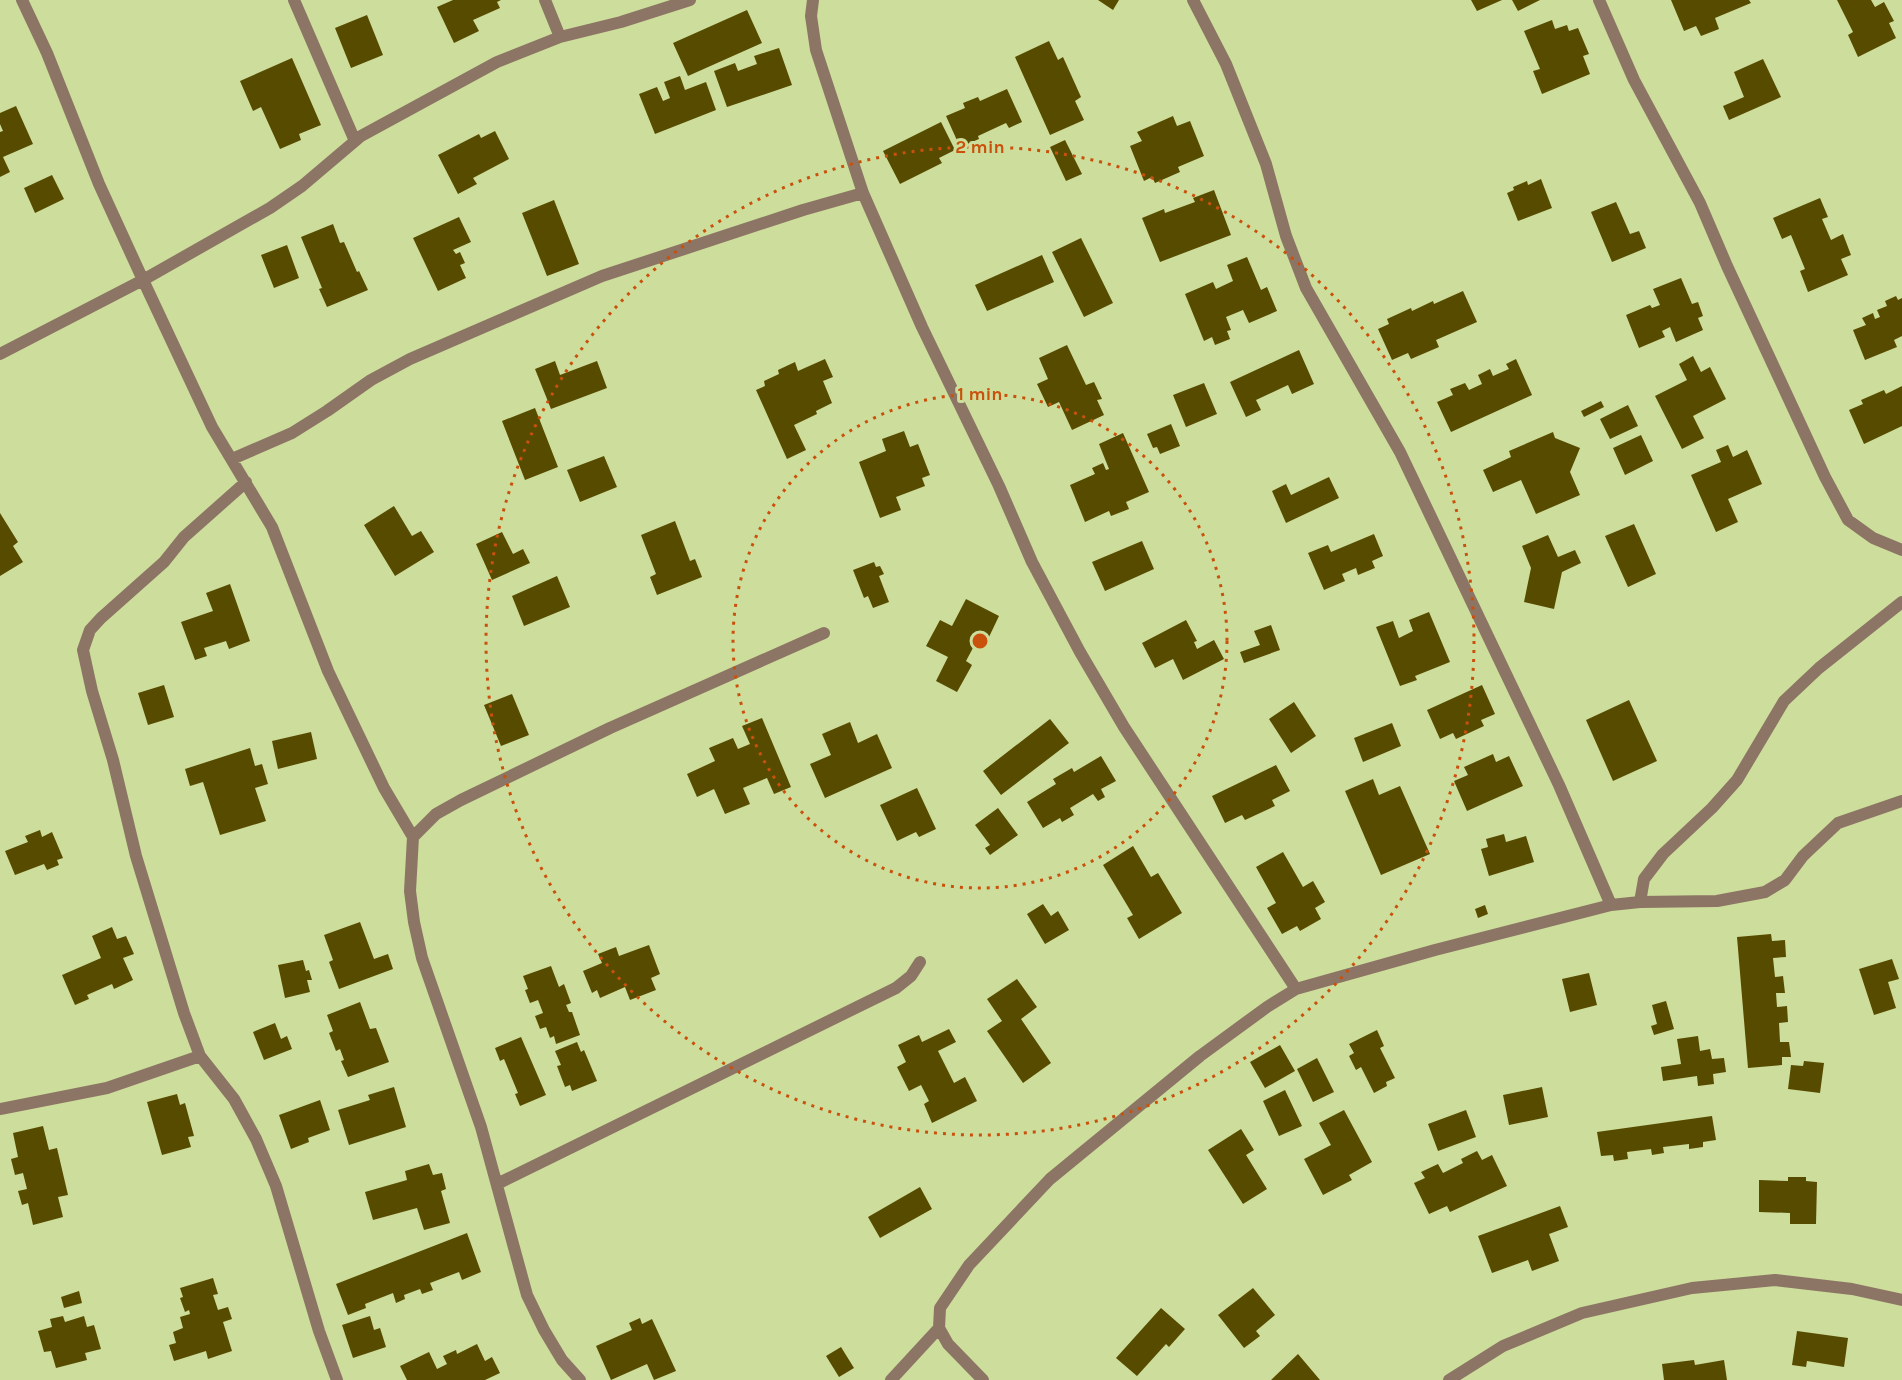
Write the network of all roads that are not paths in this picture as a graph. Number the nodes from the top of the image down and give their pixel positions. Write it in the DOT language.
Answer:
graph roads {
  1 [pos="22,0"];
  2 [pos="294,0"];
  3 [pos="545,0"];
  4 [pos="690,0"];
  5 [pos="813,0"];
  6 [pos="1193,0"];
  7 [pos="1599,0"];
  8 [pos="560,37"];
  9 [pos="355,141"];
  10 [pos="863,193"];
  11 [pos="143,280"];
  12 [pos="0,354"];
  13 [pos="232,459"];
  14 [pos="246,482"];
  15 [pos="1902,550"];
  16 [pos="1902,602"];
  17 [pos="824,633"];
  18 [pos="1902,801"];
  19 [pos="413,837"];
  20 [pos="1640,902"];
  21 [pos="1611,905"];
  22 [pos="920,962"];
  23 [pos="1296,989"];
  24 [pos="200,1056"];
  25 [pos="0,1109"];
  26 [pos="497,1184"];
  27 [pos="1902,1300"];
  28 [pos="939,1328"];
  29 [pos="337,1380"];
  30 [pos="580,1380"];
  31 [pos="891,1380"];
  32 [pos="983,1380"];
  33 [pos="1449,1380"];
  1 -- 11 [label="street"];
  2 -- 9 [label="street"];
  3 -- 8 [label="street"];
  4 -- 8 [label="street"];
  5 -- 10 [label="street"];
  6 -- 21 [label="street"];
  7 -- 15 [label="street"];
  8 -- 9 [label="street"];
  9 -- 11 [label="street"];
  10 -- 13 [label="street"];
  10 -- 23 [label="street"];
  11 -- 12 [label="street"];
  11 -- 13 [label="street"];
  13 -- 14 [label="street"];
  14 -- 19 [label="street"];
  14 -- 24 [label="street"];
  16 -- 20 [label="street"];
  17 -- 19 [label="street"];
  18 -- 20 [label="street"];
  19 -- 26 [label="street"];
  20 -- 21 [label="street"];
  21 -- 23 [label="street"];
  22 -- 26 [label="street"];
  23 -- 28 [label="street"];
  24 -- 25 [label="street"];
  24 -- 29 [label="street"];
  26 -- 30 [label="street"];
  27 -- 33 [label="street"];
  28 -- 31 [label="street"];
  28 -- 32 [label="street"];
}
